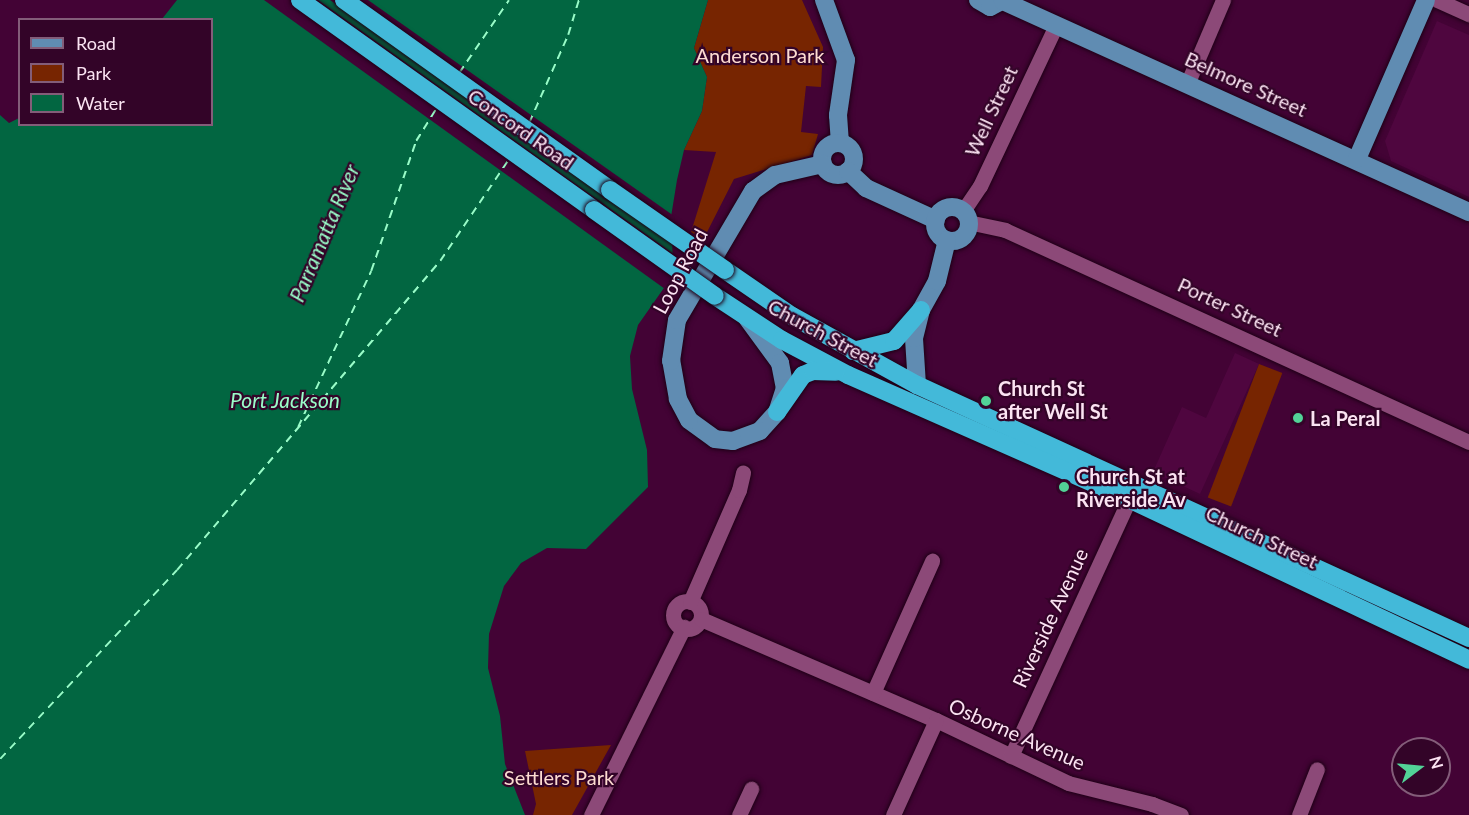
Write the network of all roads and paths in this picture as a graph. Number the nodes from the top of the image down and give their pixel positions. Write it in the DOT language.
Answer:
graph roads {
  1 [pos="300,0"];
  2 [pos="344,0"];
  3 [pos="978,0"];
  4 [pos="1003,0"];
  5 [pos="1223,0"];
  6 [pos="1426,0"];
  7 [pos="1437,0"];
  8 [pos="826,2"];
  9 [pos="1469,14"];
  10 [pos="1055,27"];
  11 [pos="1188,82"];
  12 [pos="840,143"];
  13 [pos="1357,159"];
  14 [pos="823,164"];
  15 [pos="848,171"];
  16 [pos="1469,212"];
  17 [pos="965,217"];
  18 [pos="936,220"];
  19 [pos="947,240"];
  20 [pos="725,270"];
  21 [pos="715,296"];
  22 [pos="921,310"];
  23 [pos="747,318"];
  24 [pos="853,351"];
  25 [pos="848,375"];
  26 [pos="916,385"];
  27 [pos="777,412"];
  28 [pos="1469,442"];
  29 [pos="743,472"];
  30 [pos="1129,499"];
  31 [pos="932,561"];
  32 [pos="690,602"];
  33 [pos="701,619"];
  34 [pos="684,627"];
  35 [pos="1469,638"];
  36 [pos="1469,660"];
  37 [pos="873,693"];
  38 [pos="936,720"];
  39 [pos="1011,756"];
  40 [pos="1317,770"];
  41 [pos="751,789"];
  42 [pos="591,815"];
  43 [pos="739,815"];
  44 [pos="893,815"];
  45 [pos="1181,815"];
  46 [pos="1299,815"];
  1 -- 21 [label="highway, Concord Road, bridge"];
  2 -- 20 [label="highway, Concord Road, bridge"];
  3 -- 4 [label="main road"];
  4 -- 10 [label="main road, Belmore Street"];
  5 -- 11 [label="street"];
  6 -- 13 [label="main road"];
  7 -- 9 [label="street"];
  8 -- 12 [label="main road"];
  10 -- 11 [label="main road, Belmore Street"];
  10 -- 17 [label="street, Well Street"];
  11 -- 13 [label="main road, Belmore Street"];
  12 -- 14 [label="main road"];
  12 -- 15 [label="main road"];
  13 -- 16 [label="main road, Belmore Street"];
  14 -- 15 [label="main road"];
  14 -- 27 [label="main road, Loop Road"];
  15 -- 18 [label="main road"];
  17 -- 18 [label="main road"];
  17 -- 19 [label="main road"];
  17 -- 28 [label="street, Porter Street"];
  18 -- 19 [label="main road"];
  19 -- 22 [label="main road"];
  20 -- 24 [label="highway, Church Street"];
  21 -- 23 [label="highway, Church Street"];
  22 -- 24 [label="highway"];
  22 -- 26 [label="main road"];
  23 -- 25 [label="highway, Church Street"];
  23 -- 27 [label="main road, Loop Road"];
  24 -- 26 [label="highway, Church Street"];
  25 -- 27 [label="highway"];
  25 -- 30 [label="highway, Church Street"];
  26 -- 35 [label="highway, Church Street"];
  29 -- 32 [label="street"];
  30 -- 36 [label="highway, Church Street"];
  30 -- 39 [label="street, Riverside Avenue"];
  31 -- 37 [label="street"];
  32 -- 33 [label="street"];
  32 -- 34 [label="street"];
  33 -- 34 [label="street"];
  33 -- 37 [label="street, Osborne Avenue"];
  34 -- 42 [label="street"];
  37 -- 38 [label="street, Osborne Avenue"];
  38 -- 39 [label="street, Osborne Avenue"];
  38 -- 44 [label="street"];
  39 -- 45 [label="street, Osborne Avenue"];
  40 -- 46 [label="street"];
  41 -- 43 [label="street"];
}
